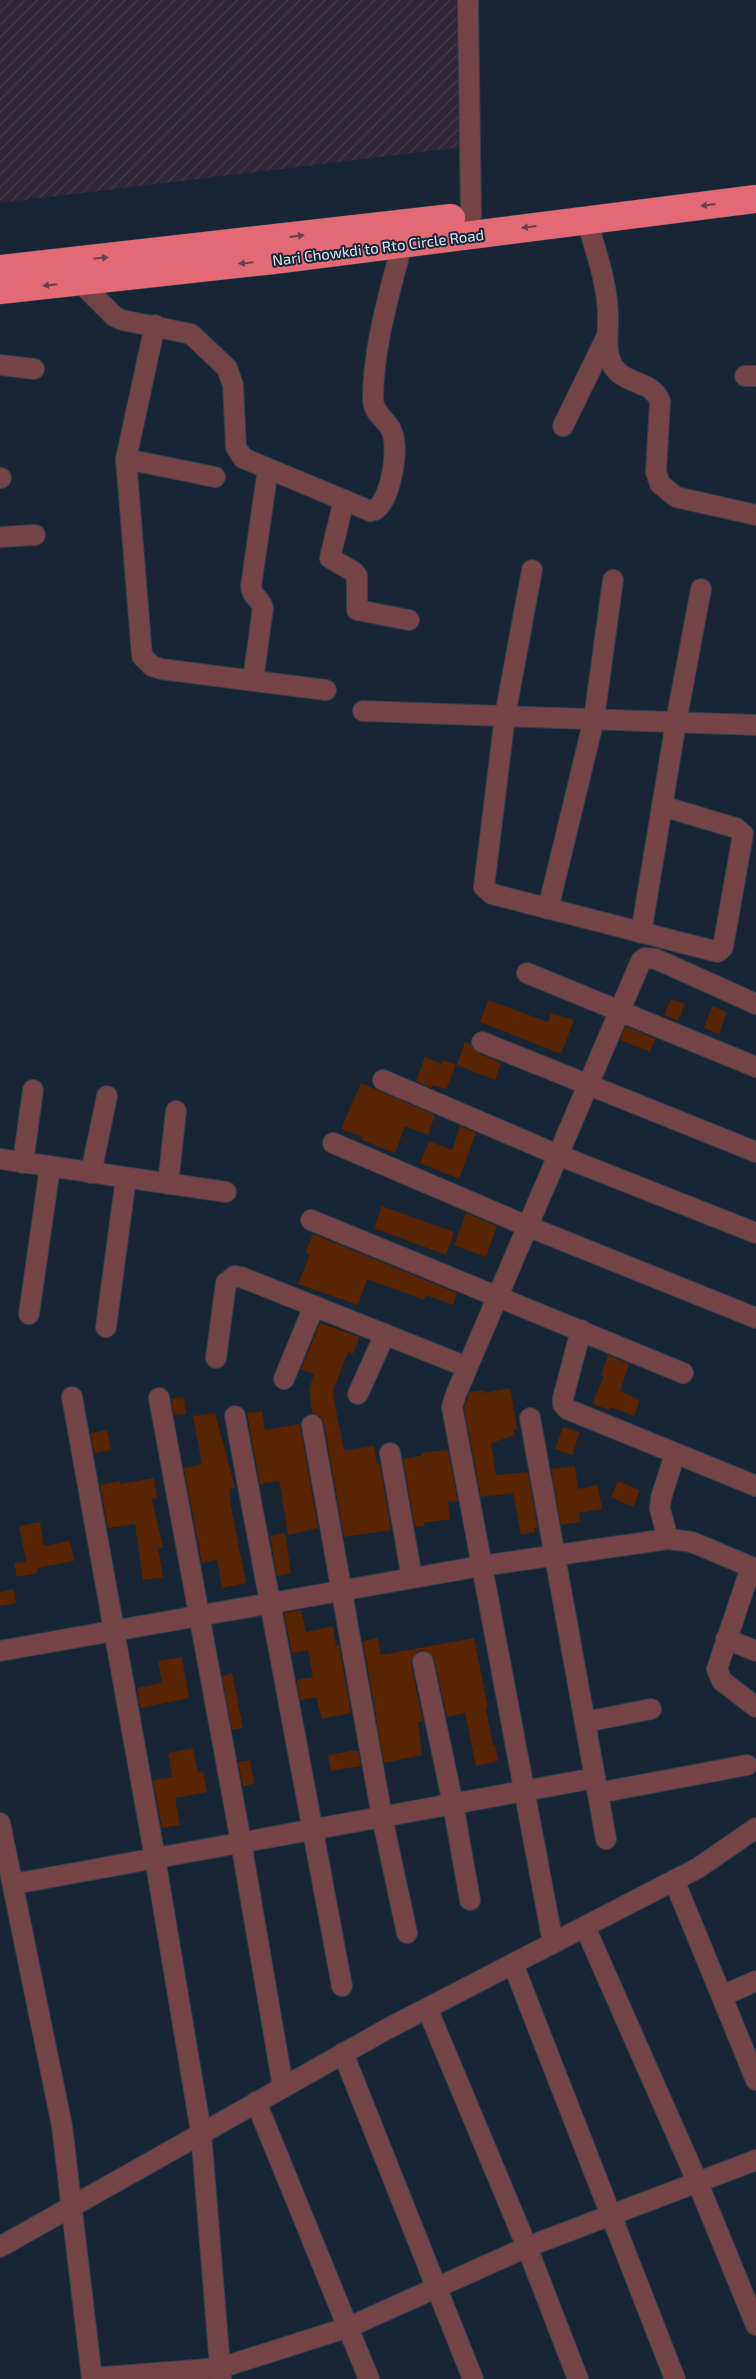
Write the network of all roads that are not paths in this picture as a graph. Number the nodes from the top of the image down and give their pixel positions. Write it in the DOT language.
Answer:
graph roads {
  1 [pos="468,0"];
  2 [pos="756,180"];
  3 [pos="756,199"];
  4 [pos="471,216"];
  5 [pos="587,220"];
  6 [pos="402,244"];
  7 [pos="0,269"];
  8 [pos="80,282"];
  9 [pos="0,290"];
  10 [pos="155,325"];
  11 [pos="608,334"];
  12 [pos="0,365"];
  13 [pos="34,369"];
  14 [pos="563,426"];
  15 [pos="126,459"];
  16 [pos="268,469"];
  17 [pos="215,477"];
  18 [pos="344,500"];
  19 [pos="756,515"];
  20 [pos="35,535"];
  21 [pos="0,537"];
  22 [pos="532,570"];
  23 [pos="613,580"];
  24 [pos="701,589"];
  25 [pos="409,620"];
  26 [pos="253,680"];
  27 [pos="326,690"];
  28 [pos="363,711"];
  29 [pos="505,716"];
  30 [pos="594,719"];
  31 [pos="676,722"];
  32 [pos="756,725"];
  33 [pos="662,806"];
  34 [pos="548,910"];
  35 [pos="641,933"];
  36 [pos="527,973"];
  37 [pos="756,1004"];
  38 [pos="620,1011"];
  39 [pos="482,1042"];
  40 [pos="756,1067"];
  41 [pos="383,1080"];
  42 [pos="588,1085"];
  43 [pos="33,1090"];
  44 [pos="107,1096"];
  45 [pos="176,1111"];
  46 [pos="333,1143"];
  47 [pos="756,1152"];
  48 [pos="558,1156"];
  49 [pos="0,1160"];
  50 [pos="23,1163"];
  51 [pos="50,1167"];
  52 [pos="91,1173"];
  53 [pos="126,1178"];
  54 [pos="168,1184"];
  55 [pos="226,1192"];
  56 [pos="311,1220"];
  57 [pos="528,1226"];
  58 [pos="756,1234"];
  59 [pos="498,1296"];
  60 [pos="314,1306"];
  61 [pos="29,1314"];
  62 [pos="756,1318"];
  63 [pos="106,1327"];
  64 [pos="581,1330"];
  65 [pos="385,1334"];
  66 [pos="216,1358"];
  67 [pos="467,1367"];
  68 [pos="683,1373"];
  69 [pos="284,1379"];
  70 [pos="358,1394"];
  71 [pos="72,1397"];
  72 [pos="159,1398"];
  73 [pos="235,1416"];
  74 [pos="530,1418"];
  75 [pos="312,1425"];
  76 [pos="390,1453"];
  77 [pos="675,1454"];
  78 [pos="756,1486"];
  79 [pos="668,1539"];
  80 [pos="556,1555"];
  81 [pos="481,1566"];
  82 [pos="753,1568"];
  83 [pos="412,1578"];
  84 [pos="342,1591"];
  85 [pos="271,1603"];
  86 [pos="199,1616"];
  87 [pos="114,1631"];
  88 [pos="726,1639"];
  89 [pos="0,1651"];
  90 [pos="756,1651"];
  91 [pos="423,1662"];
  92 [pos="756,1707"];
  93 [pos="651,1709"];
  94 [pos="585,1722"];
  95 [pos="748,1765"];
  96 [pos="597,1786"];
  97 [pos="524,1791"];
  98 [pos="453,1804"];
  99 [pos="382,1817"];
  100 [pos="0,1823"];
  101 [pos="756,1828"];
  102 [pos="314,1829"];
  103 [pos="606,1839"];
  104 [pos="242,1842"];
  105 [pos="155,1858"];
  106 [pos="674,1880"];
  107 [pos="10,1890"];
  108 [pos="470,1900"];
  109 [pos="585,1926"];
  110 [pos="406,1933"];
  111 [pos="553,1943"];
  112 [pos="513,1964"];
  113 [pos="756,1981"];
  114 [pos="342,1986"];
  115 [pos="722,1996"];
  116 [pos="427,2008"];
  117 [pos="343,2053"];
  118 [pos="755,2072"];
  119 [pos="283,2087"];
  120 [pos="256,2102"];
  121 [pos="201,2132"];
  122 [pos="756,2160"];
  123 [pos="697,2181"];
  124 [pos="72,2205"];
  125 [pos="611,2215"];
  126 [pos="0,2247"];
  127 [pos="527,2247"];
  128 [pos="437,2287"];
  129 [pos="756,2325"];
  130 [pos="348,2328"];
  131 [pos="220,2373"];
  132 [pos="92,2378"];
  133 [pos="369,2379"];
  134 [pos="473,2379"];
  135 [pos="578,2379"];
  136 [pos="675,2379"];
  1 -- 4 [label="street"];
  2 -- 4 [label="highway"];
  3 -- 5 [label="highway, Nari Chowkdi to Rto Circle Road, one-way"];
  7 -- 4 [label="highway, one-way"];
  5 -- 6 [label="highway, Nari Chowkdi to Rto Circle Road, one-way"];
  5 -- 11 [label="street"];
  6 -- 8 [label="highway, Nari Chowkdi to Rto Circle Road, one-way"];
  6 -- 18 [label="street"];
  8 -- 9 [label="highway, Nari Chowkdi to Rto Circle Road, one-way"];
  8 -- 10 [label="street"];
  10 -- 15 [label="street"];
  10 -- 16 [label="street"];
  11 -- 14 [label="street"];
  11 -- 19 [label="street"];
  12 -- 13 [label="street"];
  15 -- 17 [label="street"];
  15 -- 26 [label="street"];
  16 -- 18 [label="street"];
  16 -- 26 [label="street"];
  18 -- 25 [label="street"];
  20 -- 21 [label="street"];
  22 -- 29 [label="street"];
  23 -- 30 [label="street"];
  24 -- 31 [label="street"];
  26 -- 27 [label="street"];
  28 -- 29 [label="street"];
  29 -- 30 [label="street"];
  29 -- 34 [label="street"];
  30 -- 31 [label="street"];
  30 -- 34 [label="street"];
  31 -- 32 [label="street"];
  31 -- 33 [label="street"];
  33 -- 35 [label="street"];
  33 -- 35 [label="street"];
  34 -- 35 [label="street"];
  36 -- 38 [label="street"];
  37 -- 38 [label="street"];
  38 -- 40 [label="street"];
  38 -- 42 [label="street"];
  39 -- 42 [label="street"];
  41 -- 48 [label="street"];
  42 -- 47 [label="street"];
  42 -- 48 [label="street"];
  43 -- 50 [label="street"];
  44 -- 52 [label="street"];
  45 -- 54 [label="street"];
  46 -- 57 [label="street"];
  48 -- 57 [label="street"];
  48 -- 58 [label="street"];
  49 -- 50 [label="street"];
  50 -- 51 [label="street"];
  51 -- 52 [label="street"];
  51 -- 61 [label="street"];
  52 -- 53 [label="street"];
  53 -- 54 [label="street"];
  53 -- 63 [label="street"];
  54 -- 55 [label="street"];
  56 -- 59 [label="street"];
  57 -- 59 [label="street"];
  57 -- 62 [label="street"];
  59 -- 64 [label="street"];
  59 -- 67 [label="street"];
  60 -- 65 [label="street"];
  60 -- 66 [label="street"];
  60 -- 69 [label="street"];
  64 -- 68 [label="street"];
  64 -- 77 [label="street"];
  65 -- 67 [label="street"];
  65 -- 70 [label="street"];
  67 -- 81 [label="street"];
  71 -- 87 [label="street"];
  72 -- 86 [label="street"];
  73 -- 85 [label="street"];
  74 -- 80 [label="street"];
  75 -- 84 [label="street"];
  76 -- 83 [label="street"];
  77 -- 78 [label="street"];
  77 -- 79 [label="street"];
  79 -- 80 [label="street"];
  79 -- 82 [label="street"];
  80 -- 81 [label="street"];
  80 -- 94 [label="street"];
  81 -- 83 [label="street"];
  81 -- 97 [label="street"];
  82 -- 88 [label="street"];
  83 -- 84 [label="street"];
  84 -- 85 [label="street"];
  84 -- 99 [label="street"];
  85 -- 86 [label="street"];
  85 -- 102 [label="street"];
  86 -- 87 [label="street"];
  86 -- 104 [label="street"];
  87 -- 89 [label="street"];
  87 -- 105 [label="street"];
  88 -- 90 [label="street"];
  88 -- 92 [label="street"];
  91 -- 98 [label="street"];
  93 -- 94 [label="street"];
  94 -- 96 [label="street"];
  95 -- 96 [label="street"];
  96 -- 97 [label="street"];
  96 -- 103 [label="street"];
  97 -- 98 [label="street"];
  97 -- 111 [label="street"];
  98 -- 99 [label="street"];
  98 -- 108 [label="street"];
  99 -- 102 [label="street"];
  99 -- 110 [label="street"];
  100 -- 107 [label="street"];
  101 -- 106 [label="street"];
  102 -- 104 [label="street"];
  102 -- 114 [label="street"];
  104 -- 105 [label="street"];
  104 -- 119 [label="street"];
  105 -- 107 [label="street"];
  105 -- 121 [label="street"];
  106 -- 109 [label="street"];
  106 -- 115 [label="street"];
  107 -- 124 [label="street"];
  109 -- 111 [label="street"];
  109 -- 123 [label="street"];
  111 -- 112 [label="street"];
  112 -- 116 [label="street"];
  112 -- 125 [label="street"];
  113 -- 115 [label="street"];
  115 -- 118 [label="street"];
  116 -- 117 [label="street"];
  116 -- 127 [label="street"];
  117 -- 119 [label="street"];
  117 -- 128 [label="street"];
  119 -- 120 [label="street"];
  120 -- 121 [label="street"];
  120 -- 130 [label="street"];
  121 -- 124 [label="street"];
  121 -- 131 [label="street"];
  122 -- 123 [label="street"];
  123 -- 125 [label="street"];
  123 -- 129 [label="street"];
  124 -- 126 [label="street"];
  124 -- 132 [label="street"];
  125 -- 127 [label="street"];
  125 -- 136 [label="street"];
  127 -- 128 [label="street"];
  127 -- 135 [label="street"];
  128 -- 130 [label="street"];
  128 -- 134 [label="street"];
  130 -- 131 [label="street"];
  130 -- 133 [label="street"];
  131 -- 132 [label="street"];
}
